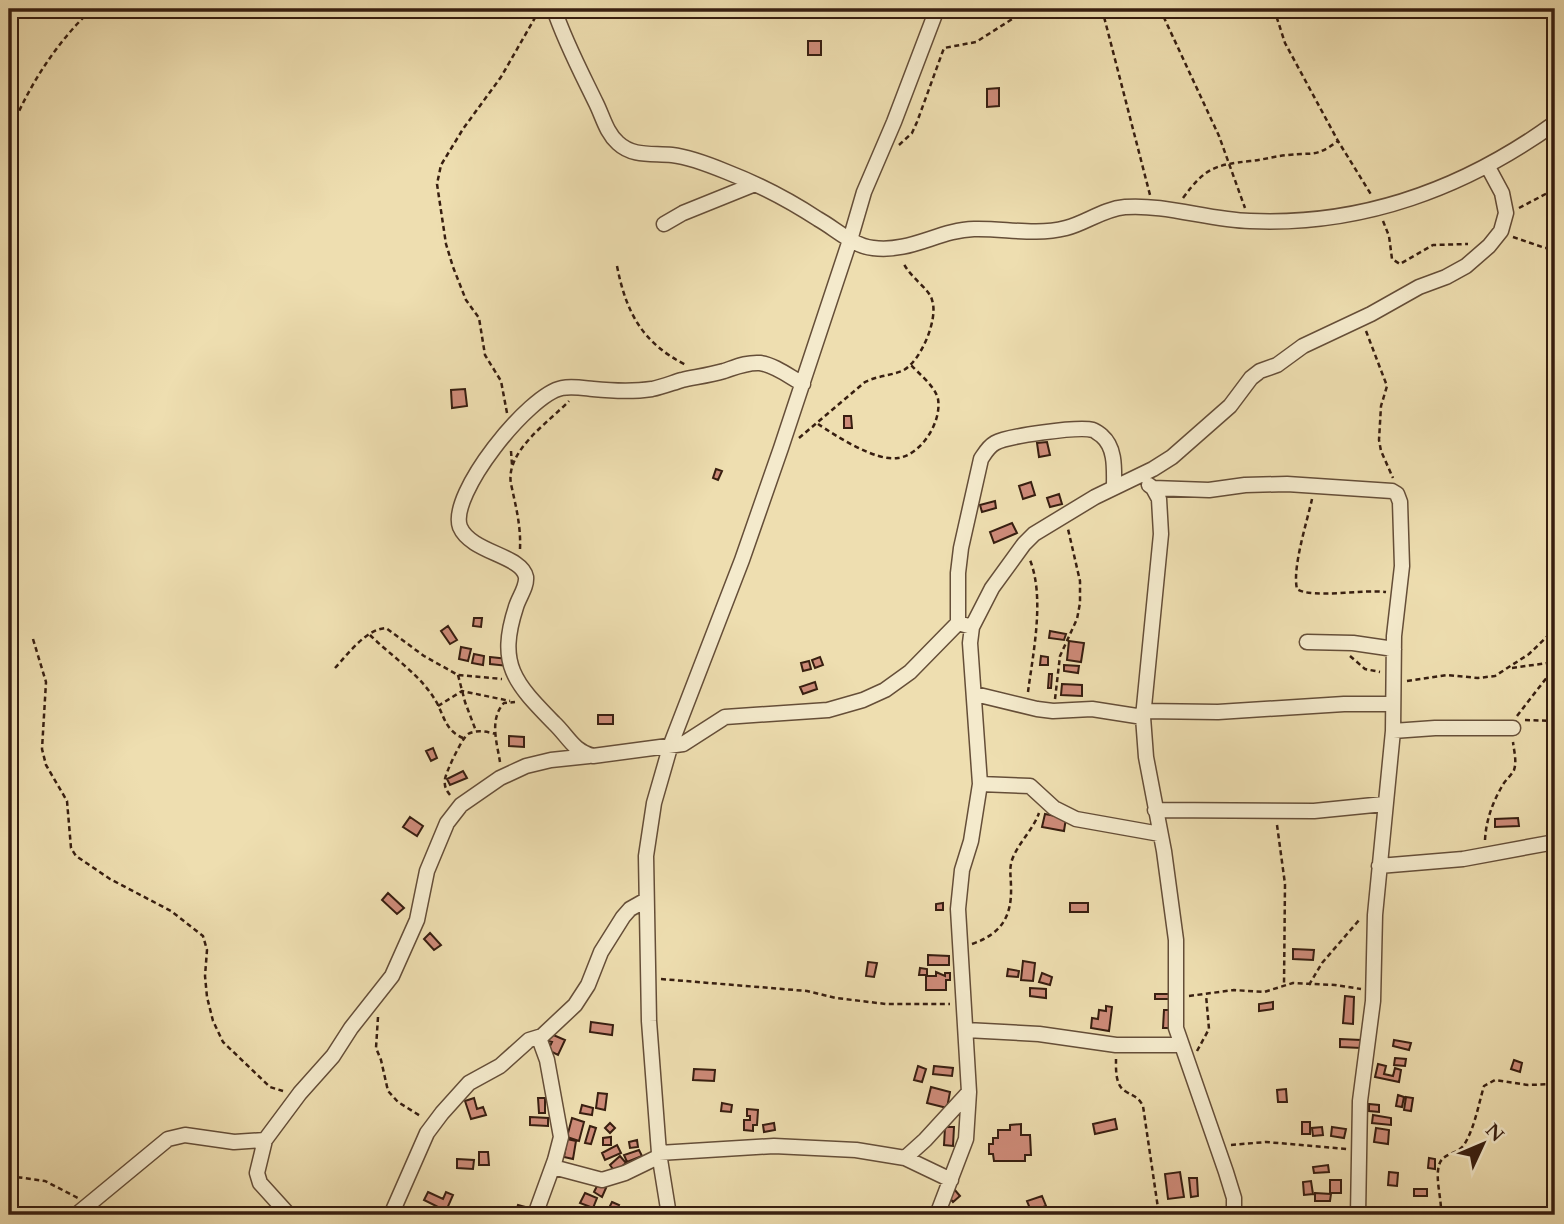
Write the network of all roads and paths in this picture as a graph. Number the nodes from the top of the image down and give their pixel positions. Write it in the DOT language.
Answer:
graph roads {
  1 [pos="92,9"];
  2 [pos="540,9"];
  3 [pos="554,9"];
  4 [pos="937,9"];
  5 [pos="1028,9"];
  6 [pos="1102,9"];
  7 [pos="1160,9"];
  8 [pos="1274,9"];
  9 [pos="1555,123"];
  10 [pos="9,134"];
  11 [pos="1338,141"];
  12 [pos="882,149"];
  13 [pos="1229,163"];
  14 [pos="1488,167"];
  15 [pos="755,184"];
  16 [pos="1555,189"];
  17 [pos="1153,208"];
  18 [pos="1378,209"];
  19 [pos="1172,211"];
  20 [pos="1506,213"];
  21 [pos="1249,221"];
  22 [pos="664,224"];
  23 [pos="1501,231"];
  24 [pos="850,240"];
  25 [pos="1489,246"];
  26 [pos="898,248"];
  27 [pos="1555,248"];
  28 [pos="617,266"];
  29 [pos="1357,321"];
  30 [pos="911,365"];
  31 [pos="692,368"];
  32 [pos="803,384"];
  33 [pos="580,387"];
  34 [pos="818,424"];
  35 [pos="508,429"];
  36 [pos="781,448"];
  37 [pos="1133,478"];
  38 [pos="1314,485"];
  39 [pos="1114,488"];
  40 [pos="1153,488"];
  41 [pos="1392,491"];
  42 [pos="1063,516"];
  43 [pos="1024,544"];
  44 [pos="520,566"];
  45 [pos="1399,594"];
  46 [pos="965,625"];
  47 [pos="1555,629"];
  48 [pos="370,635"];
  49 [pos="33,639"];
  50 [pos="1307,642"];
  51 [pos="1341,643"];
  52 [pos="1555,643"];
  53 [pos="1394,649"];
  54 [pos="1555,662"];
  55 [pos="335,668"];
  56 [pos="1508,669"];
  57 [pos="458,675"];
  58 [pos="515,679"];
  59 [pos="1394,679"];
  60 [pos="462,691"];
  61 [pos="975,694"];
  62 [pos="510,701"];
  63 [pos="1393,704"];
  64 [pos="438,706"];
  65 [pos="1026,706"];
  66 [pos="539,708"];
  67 [pos="1053,711"];
  68 [pos="1143,714"];
  69 [pos="1555,721"];
  70 [pos="1513,728"];
  71 [pos="476,731"];
  72 [pos="1393,731"];
  73 [pos="496,734"];
  74 [pos="463,738"];
  75 [pos="671,744"];
  76 [pos="593,755"];
  77 [pos="500,778"];
  78 [pos="980,784"];
  79 [pos="1043,797"];
  80 [pos="1384,804"];
  81 [pos="461,805"];
  82 [pos="1155,810"];
  83 [pos="1273,812"];
  84 [pos="1160,834"];
  85 [pos="1555,842"];
  86 [pos="1484,855"];
  87 [pos="1379,866"];
  88 [pos="646,900"];
  89 [pos="1376,902"];
  90 [pos="959,948"];
  91 [pos="648,977"];
  92 [pos="1284,985"];
  93 [pos="1309,985"];
  94 [pos="381,992"];
  95 [pos="1205,993"];
  96 [pos="1373,1001"];
  97 [pos="1176,1002"];
  98 [pos="962,1004"];
  99 [pos="966,1030"];
  100 [pos="539,1038"];
  101 [pos="1116,1045"];
  102 [pos="1181,1045"];
  103 [pos="1188,1066"];
  104 [pos="1555,1084"];
  105 [pos="969,1092"];
  106 [pos="300,1093"];
  107 [pos="434,1124"];
  108 [pos="265,1140"];
  109 [pos="1218,1148"];
  110 [pos="1359,1151"];
  111 [pos="660,1154"];
  112 [pos="905,1158"];
  113 [pos="553,1167"];
  114 [pos="9,1176"];
  115 [pos="951,1180"];
  116 [pos="88,1205"];
  117 [pos="76,1215"];
  118 [pos="289,1215"];
  119 [pos="391,1215"];
  120 [pos="535,1215"];
  121 [pos="669,1215"];
  122 [pos="937,1215"];
  123 [pos="1159,1215"];
  124 [pos="1234,1215"];
  125 [pos="1358,1215"];
  126 [pos="1441,1215"];
  1 -- 10 [label="path"];
  2 -- 35 [label="path"];
  3 -- 15 [label="street"];
  4 -- 12 [label="street"];
  5 -- 12 [label="path"];
  6 -- 17 [label="path"];
  7 -- 13 [label="path"];
  8 -- 11 [label="path"];
  9 -- 14 [label="street"];
  11 -- 13 [label="path"];
  11 -- 18 [label="path"];
  12 -- 24 [label="street"];
  13 -- 19 [label="path"];
  13 -- 21 [label="path"];
  14 -- 18 [label="street"];
  14 -- 20 [label="street"];
  15 -- 22 [label="street"];
  15 -- 24 [label="street"];
  16 -- 20 [label="path"];
  17 -- 19 [label="street"];
  17 -- 26 [label="street"];
  18 -- 21 [label="street"];
  18 -- 25 [label="path"];
  19 -- 21 [label="street"];
  20 -- 23 [label="street"];
  23 -- 25 [label="street"];
  23 -- 27 [label="path"];
  24 -- 26 [label="street"];
  24 -- 32 [label="street"];
  25 -- 29 [label="street"];
  26 -- 30 [label="path"];
  28 -- 31 [label="path"];
  29 -- 37 [label="street"];
  29 -- 41 [label="path"];
  30 -- 34 [label="path"];
  30 -- 34 [label="path"];
  32 -- 33 [label="street"];
  32 -- 36 [label="street"];
  33 -- 35 [label="street"];
  33 -- 44 [label="path"];
  34 -- 36 [label="path"];
  35 -- 44 [label="street"];
  36 -- 75 [label="street"];
  37 -- 39 [label="street"];
  37 -- 40 [label="street"];
  38 -- 40 [label="street"];
  38 -- 41 [label="street"];
  38 -- 45 [label="path"];
  39 -- 42 [label="street"];
  39 -- 46 [label="street"];
  40 -- 68 [label="street"];
  41 -- 45 [label="street"];
  42 -- 43 [label="street"];
  42 -- 67 [label="path"];
  43 -- 46 [label="street"];
  43 -- 65 [label="path"];
  44 -- 58 [label="street"];
  45 -- 53 [label="street"];
  46 -- 61 [label="street"];
  46 -- 75 [label="street"];
  47 -- 56 [label="path"];
  48 -- 55 [label="path"];
  48 -- 57 [label="path"];
  48 -- 64 [label="path"];
  49 -- 106 [label="path"];
  50 -- 51 [label="street"];
  51 -- 53 [label="street"];
  51 -- 59 [label="path"];
  52 -- 54 [label="path"];
  53 -- 59 [label="street"];
  54 -- 56 [label="path"];
  54 -- 69 [label="path"];
  56 -- 59 [label="path"];
  57 -- 58 [label="path"];
  57 -- 60 [label="path"];
  58 -- 66 [label="street"];
  59 -- 63 [label="street"];
  60 -- 62 [label="path"];
  60 -- 64 [label="path"];
  60 -- 71 [label="path"];
  61 -- 65 [label="street"];
  61 -- 78 [label="street"];
  62 -- 66 [label="path"];
  62 -- 73 [label="path"];
  63 -- 68 [label="street"];
  63 -- 72 [label="street"];
  64 -- 74 [label="path"];
  65 -- 67 [label="street"];
  66 -- 76 [label="street"];
  67 -- 68 [label="street"];
  68 -- 82 [label="street"];
  70 -- 72 [label="street"];
  70 -- 86 [label="path"];
  71 -- 73 [label="path"];
  71 -- 74 [label="path"];
  72 -- 80 [label="street"];
  73 -- 77 [label="path"];
  74 -- 81 [label="path"];
  75 -- 76 [label="street"];
  75 -- 88 [label="street"];
  76 -- 77 [label="street"];
  77 -- 81 [label="street"];
  78 -- 79 [label="street"];
  78 -- 90 [label="street"];
  79 -- 84 [label="street"];
  79 -- 90 [label="path"];
  80 -- 83 [label="street"];
  80 -- 87 [label="street"];
  81 -- 94 [label="street"];
  82 -- 83 [label="street"];
  82 -- 84 [label="street"];
  83 -- 92 [label="path"];
  84 -- 97 [label="street"];
  85 -- 86 [label="street"];
  86 -- 87 [label="street"];
  87 -- 89 [label="street"];
  88 -- 91 [label="street"];
  88 -- 100 [label="street"];
  89 -- 93 [label="path"];
  89 -- 96 [label="street"];
  90 -- 98 [label="street"];
  91 -- 98 [label="path"];
  91 -- 111 [label="street"];
  92 -- 93 [label="path"];
  92 -- 95 [label="path"];
  93 -- 96 [label="path"];
  94 -- 106 [label="street"];
  94 -- 107 [label="path"];
  95 -- 97 [label="path"];
  95 -- 103 [label="path"];
  96 -- 110 [label="street"];
  97 -- 102 [label="street"];
  98 -- 99 [label="street"];
  99 -- 101 [label="street"];
  99 -- 105 [label="street"];
  100 -- 107 [label="street"];
  100 -- 113 [label="street"];
  101 -- 102 [label="street"];
  101 -- 123 [label="path"];
  102 -- 103 [label="street"];
  103 -- 109 [label="street"];
  104 -- 126 [label="path"];
  105 -- 112 [label="street"];
  105 -- 115 [label="street"];
  106 -- 108 [label="street"];
  107 -- 119 [label="street"];
  108 -- 116 [label="street"];
  108 -- 118 [label="street"];
  109 -- 110 [label="path"];
  109 -- 124 [label="street"];
  110 -- 125 [label="street"];
  111 -- 112 [label="street"];
  111 -- 113 [label="street"];
  111 -- 121 [label="street"];
  112 -- 115 [label="street"];
  113 -- 120 [label="street"];
  114 -- 116 [label="path"];
  115 -- 122 [label="street"];
  116 -- 117 [label="street"];
}
